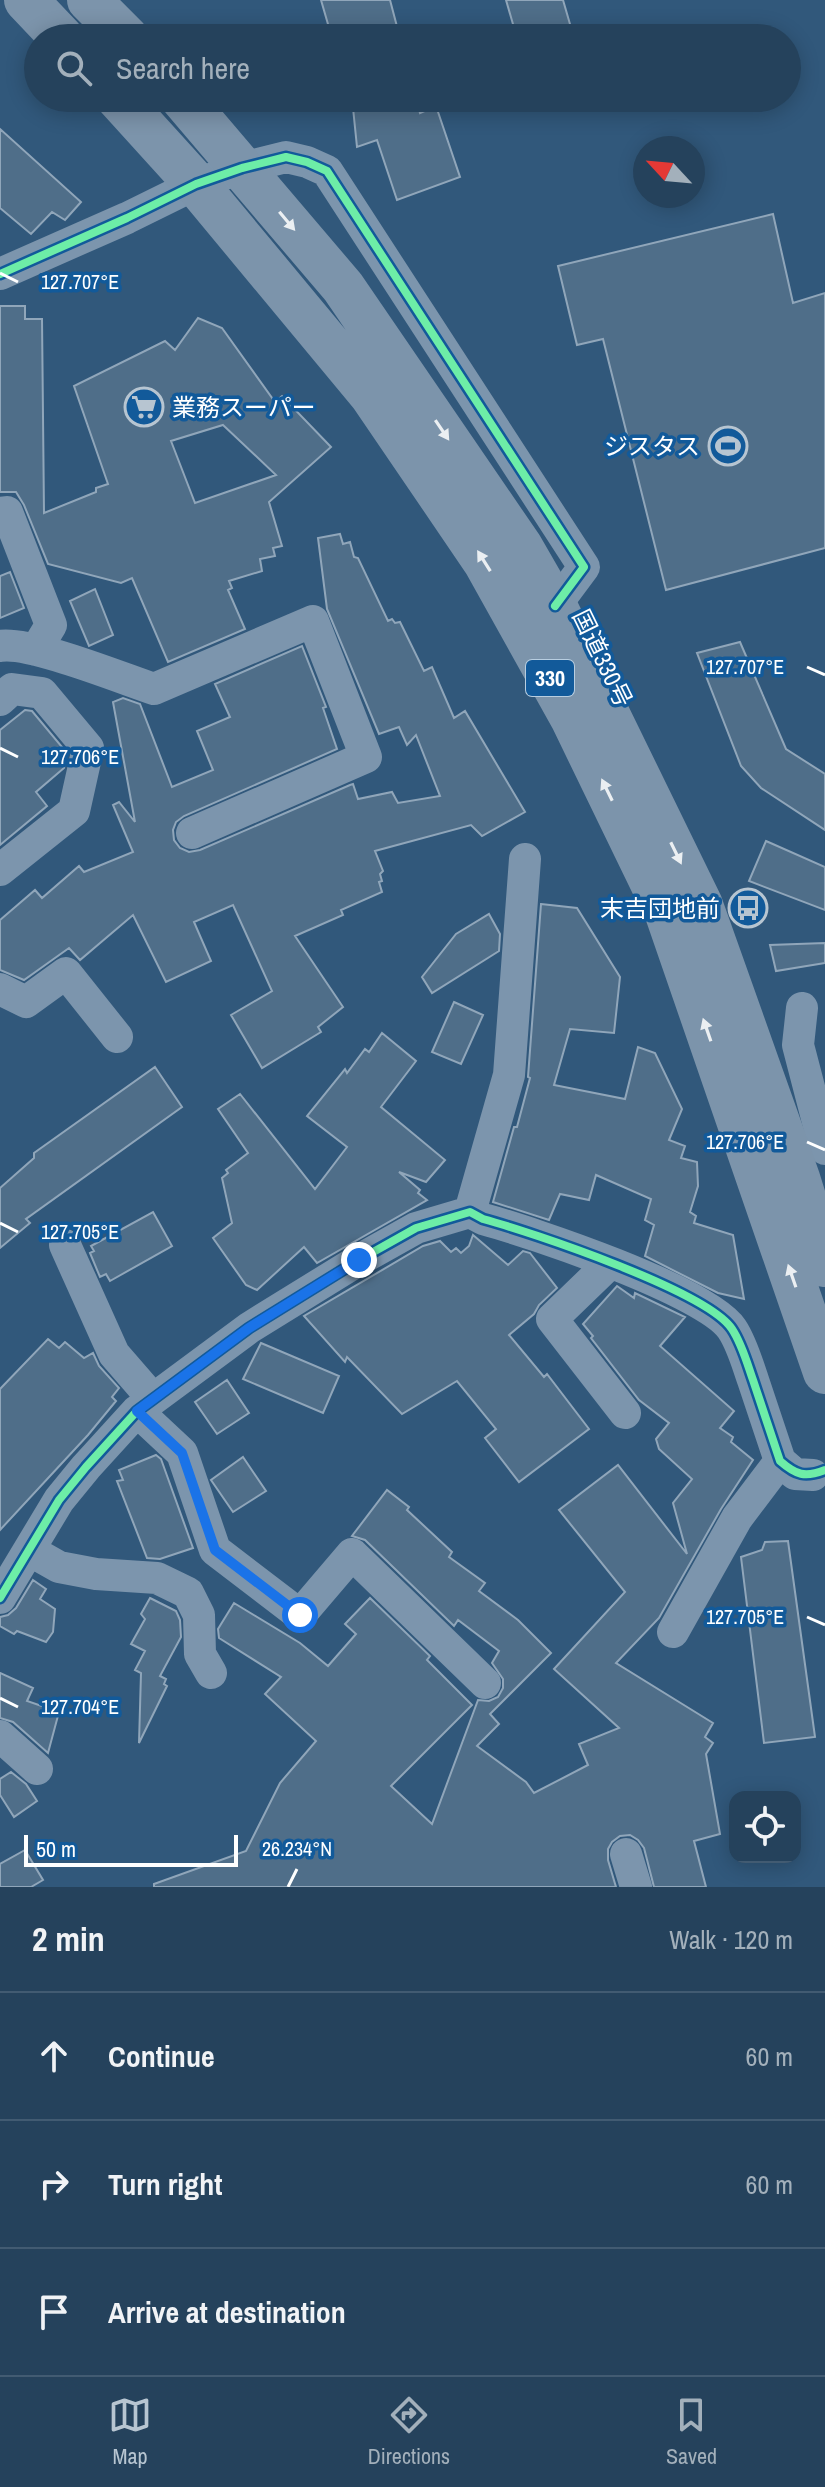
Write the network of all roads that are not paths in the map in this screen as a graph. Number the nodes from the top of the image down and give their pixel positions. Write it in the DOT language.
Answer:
graph roads {
  1 [pos="26,0"];
  2 [pos="89,0"];
  3 [pos="49,24"];
  4 [pos="113,24"];
  5 [pos="131,112"];
  6 [pos="194,112"];
  7 [pos="242,168"];
  8 [pos="196,184"];
  9 [pos="0,274"];
  10 [pos="0,513"];
  11 [pos="555,606"];
  12 [pos="0,646"];
  13 [pos="36,650"];
  14 [pos="0,700"];
  15 [pos="192,833"];
  16 [pos="525,859"];
  17 [pos="0,870"];
  18 [pos="0,989"];
  19 [pos="802,1008"];
  20 [pos="117,1037"];
  21 [pos="825,1149"];
  22 [pos="470,1212"];
  23 [pos="65,1245"];
  24 [pos="824,1258"];
  25 [pos="610,1263"];
  26 [pos="825,1372"];
  27 [pos="145,1405"];
  28 [pos="625,1413"];
  29 [pos="780,1461"];
  30 [pos="813,1475"];
  31 [pos="29,1550"];
  32 [pos="0,1598"];
  33 [pos="673,1632"];
  34 [pos="211,1673"];
  35 [pos="485,1683"];
  36 [pos="0,1736"];
  37 [pos="37,1769"];
  38 [pos="626,1854"];
  39 [pos="636,1887"];
  1 -- 3 [label="highway"];
  2 -- 4 [label="highway"];
  5 -- 8 [label="highway, 330"];
  6 -- 7 [label="highway, 国道330号 / 330"];
  7 -- 8 [label="street"];
  7 -- 11 [label="highway, 国道330号 / 330, one-way"];
  7 -- 11 [label="street"];
  8 -- 9 [label="street"];
  26 -- 8 [label="highway, 330, one-way"];
  10 -- 13 [label="street"];
  11 -- 24 [label="highway, 国道330号 / 330, one-way"];
  12 -- 13 [label="street"];
  13 -- 15 [label="street"];
  14 -- 17 [label="street"];
  16 -- 22 [label="street"];
  18 -- 20 [label="street"];
  19 -- 21 [label="street"];
  22 -- 25 [label="street"];
  22 -- 27 [label="street"];
  23 -- 27 [label="street"];
  25 -- 28 [label="street"];
  25 -- 29 [label="street"];
  27 -- 31 [label="street"];
  27 -- 35 [label="street"];
  29 -- 30 [label="street"];
  29 -- 33 [label="street"];
  31 -- 32 [label="street"];
  31 -- 34 [label="street"];
  36 -- 37 [label="street"];
  38 -- 39 [label="street"];
}
